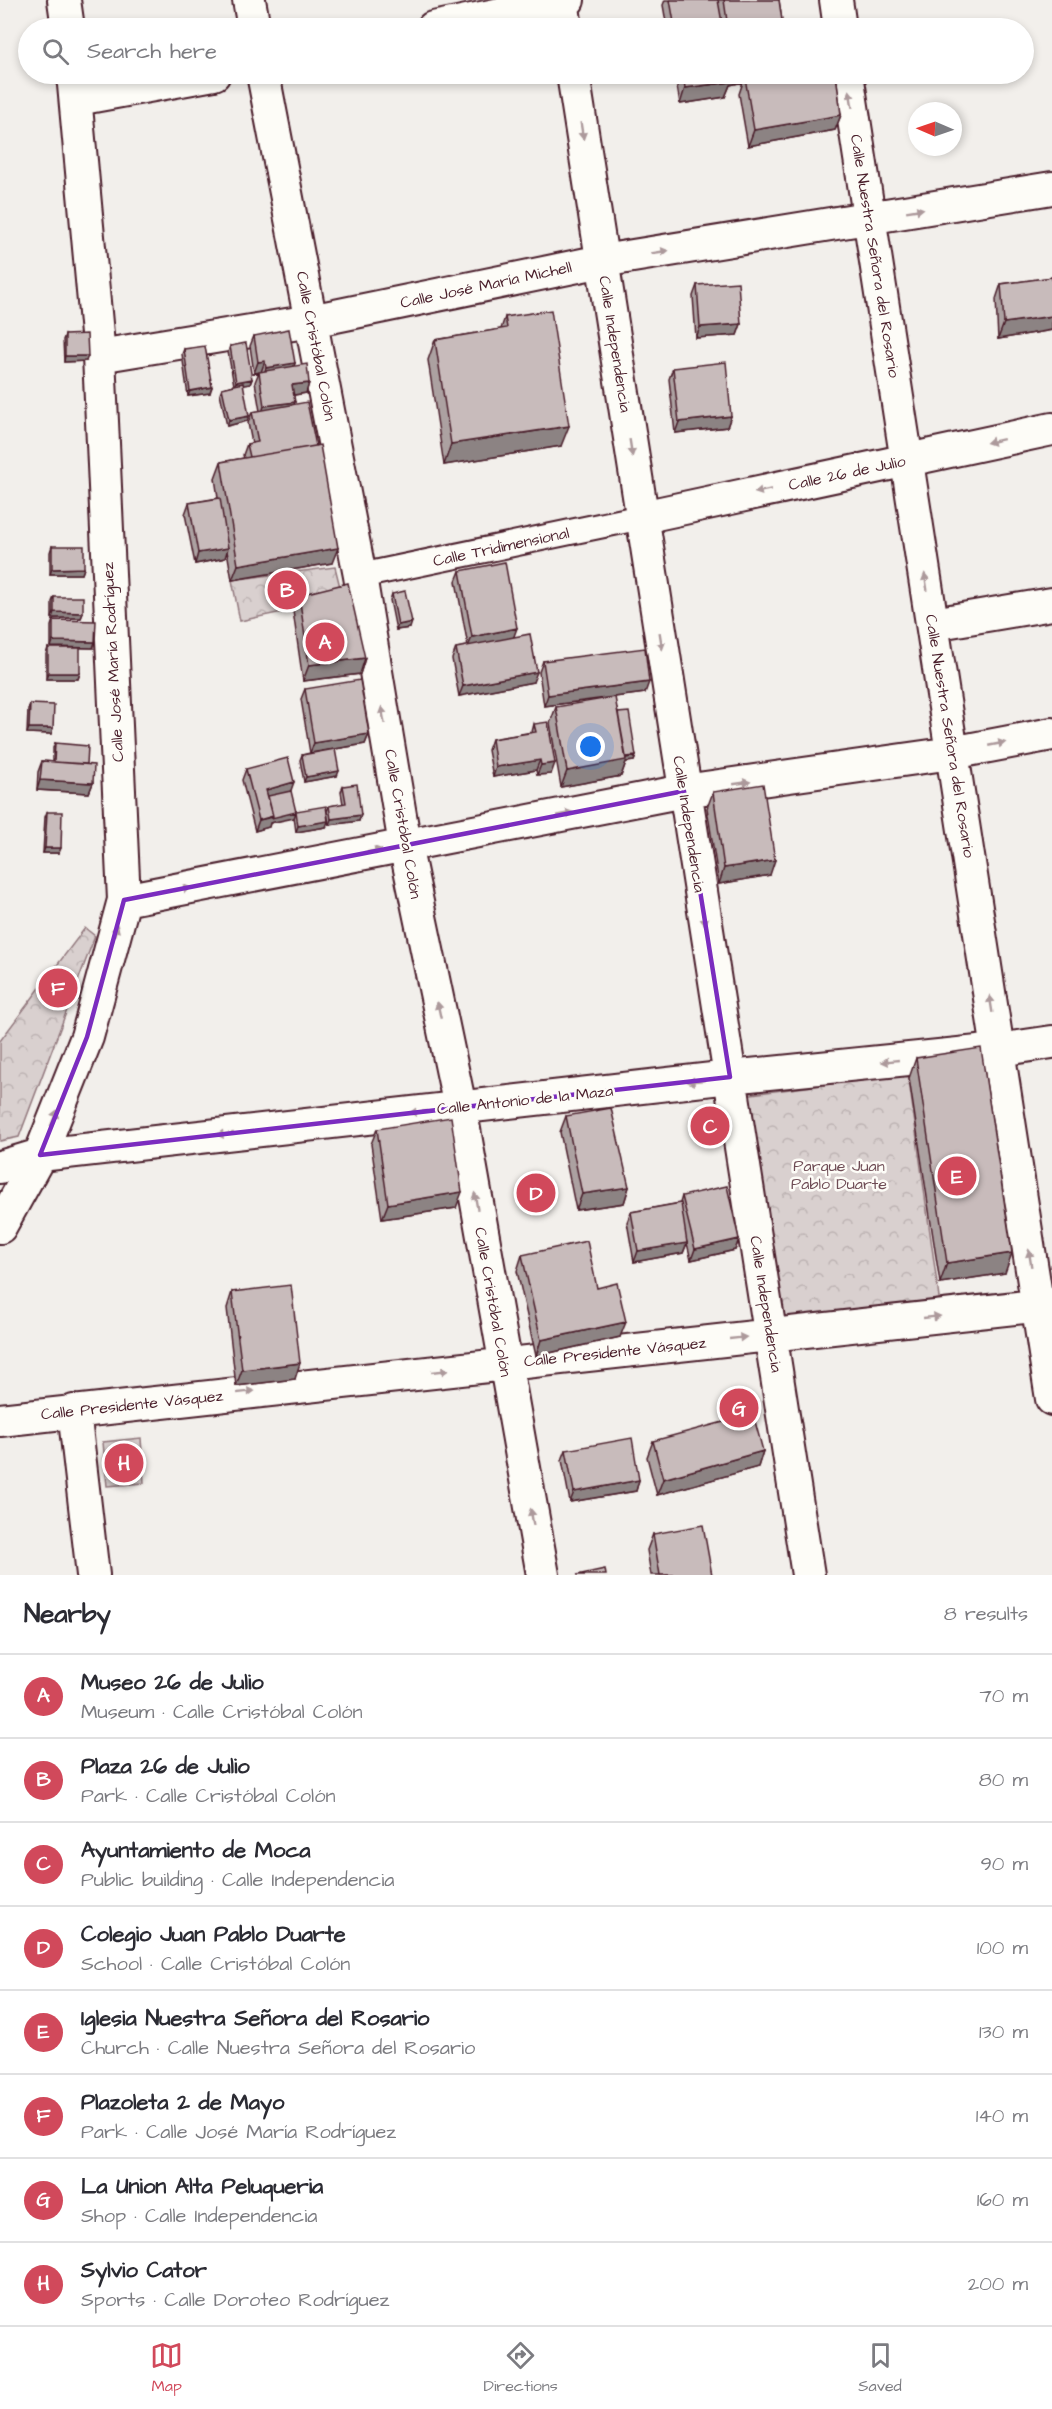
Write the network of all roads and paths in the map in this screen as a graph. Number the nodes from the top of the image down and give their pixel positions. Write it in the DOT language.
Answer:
graph roads {
  1 [pos="64,0"];
  2 [pos="249,0"];
  3 [pos="836,0"];
  4 [pos="564,7"];
  5 [pos="67,18"];
  6 [pos="252,18"];
  7 [pos="495,18"];
  8 [pos="839,18"];
  9 [pos="98,84"];
  10 [pos="265,84"];
  11 [pos="575,84"];
  12 [pos="849,84"];
  13 [pos="75,86"];
  14 [pos="1052,188"];
  15 [pos="870,218"];
  16 [pos="602,261"];
  17 [pos="311,321"];
  18 [pos="99,356"];
  19 [pos="1052,429"];
  20 [pos="907,460"];
  21 [pos="642,517"];
  22 [pos="360,576"];
  23 [pos="1052,604"];
  24 [pos="933,624"];
  25 [pos="1052,734"];
  26 [pos="952,753"];
  27 [pos="684,791"];
  28 [pos="405,845"];
  29 [pos="124,900"];
  30 [pos="1052,1042"];
  31 [pos="998,1050"];
  32 [pos="730,1077"];
  33 [pos="459,1107"];
  34 [pos="40,1155"];
  35 [pos="0,1167"];
  36 [pos="0,1227"];
  37 [pos="1045,1305"];
  38 [pos="771,1335"];
  39 [pos="504,1364"];
  40 [pos="1052,1399"];
  41 [pos="74,1411"];
  42 [pos="0,1420"];
  43 [pos="93,1575"];
  44 [pos="543,1575"];
  45 [pos="808,1575"];
  1 -- 5 [label="street"];
  2 -- 6 [label="street"];
  3 -- 8 [label="street"];
  4 -- 7 [label="street"];
  9 -- 13 [label="street"];
  10 -- 17 [label="street, Calle Cristóbal Colón"];
  11 -- 16 [label="street, Calle Independencia, one-way"];
  15 -- 12 [label="street, Calle Nuestra Señora del Rosario, one-way"];
  13 -- 18 [label="street, Calle José María Rodríguez"];
  15 -- 14 [label="street, Calle José María Michell, one-way"];
  16 -- 15 [label="street, Calle José María Michell, one-way"];
  15 -- 20 [label="street, Calle Nuestra Señora del Rosario"];
  16 -- 17 [label="street, Calle José María Michell"];
  16 -- 21 [label="street, Calle Independencia, one-way"];
  17 -- 18 [label="street, Calle José María Michell"];
  17 -- 22 [label="street, Calle Cristóbal Colón"];
  18 -- 29 [label="street, Calle José María Rodríguez"];
  19 -- 20 [label="street, Calle 26 de Julio, one-way"];
  20 -- 21 [label="street, Calle 26 de Julio, one-way"];
  24 -- 20 [label="street, Calle Nuestra Señora del Rosario, one-way"];
  21 -- 22 [label="street, Calle Tridimensional"];
  21 -- 27 [label="street, Calle Independencia, one-way"];
  28 -- 22 [label="street, Calle Cristóbal Colón, one-way"];
  23 -- 24 [label="street"];
  24 -- 26 [label="street, Calle Nuestra Señora del Rosario"];
  26 -- 25 [label="street, one-way"];
  27 -- 26 [label="street, one-way"];
  31 -- 26 [label="street, Calle Nuestra Señora del Rosario, one-way"];
  28 -- 27 [label="street, one-way"];
  27 -- 32 [label="street, Calle Independencia, one-way"];
  29 -- 28 [label="street, one-way"];
  33 -- 28 [label="street, Calle Cristóbal Colón, one-way"];
  34 -- 29 [label="street, Calle José María Rodríguez, one-way"];
  30 -- 31 [label="street, Calle Antonio de la Maza"];
  31 -- 32 [label="street, Calle Antonio de la Maza, one-way"];
  37 -- 31 [label="street, Calle Nuestra Señora del Rosario, one-way"];
  32 -- 33 [label="street, Calle Antonio de la Maza, one-way"];
  32 -- 38 [label="street, Calle Independencia"];
  33 -- 34 [label="street, Calle Antonio de la Maza, one-way"];
  39 -- 33 [label="street, Calle Cristóbal Colón, one-way"];
  34 -- 35 [label="street, Calle Antonio de la Maza"];
  34 -- 36 [label="street, Calle José María Rodríguez"];
  38 -- 37 [label="street, Calle Presidente Vásquez, one-way"];
  37 -- 40 [label="street, Calle Nuestra Señora del Rosario"];
  39 -- 38 [label="street, Calle Presidente Vásquez, one-way"];
  38 -- 45 [label="street, Calle Independencia"];
  41 -- 39 [label="street, Calle Presidente Vásquez, one-way"];
  44 -- 39 [label="street, Calle Cristóbal Colón, one-way"];
  41 -- 42 [label="street, Calle Presidente Vásquez"];
  41 -- 43 [label="street"];
}
